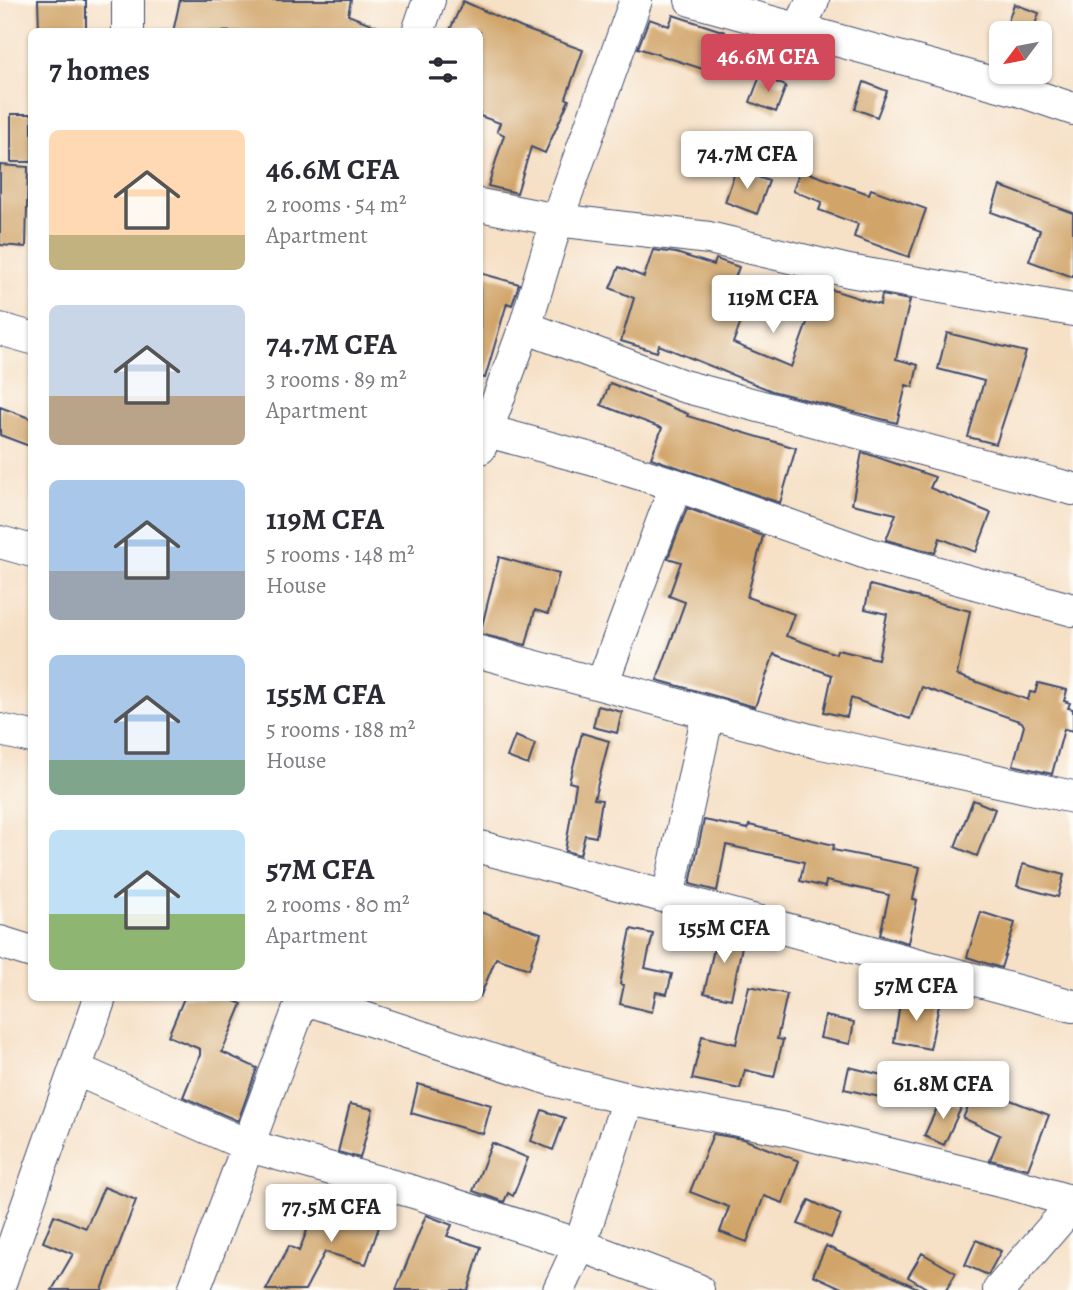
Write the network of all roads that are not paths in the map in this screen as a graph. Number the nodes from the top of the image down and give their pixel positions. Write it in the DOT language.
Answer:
graph roads {
  1 [pos="128,0"];
  2 [pos="429,0"];
  3 [pos="636,0"];
  4 [pos="691,0"];
  5 [pos="813,0"];
  6 [pos="128,28"];
  7 [pos="419,28"];
  8 [pos="798,31"];
  9 [pos="1073,109"];
  10 [pos="483,206"];
  11 [pos="557,220"];
  12 [pos="1073,310"];
  13 [pos="525,327"];
  14 [pos="0,329"];
  15 [pos="28,337"];
  16 [pos="483,432"];
  17 [pos="483,437"];
  18 [pos="676,485"];
  19 [pos="1073,489"];
  20 [pos="0,542"];
  21 [pos="28,550"];
  22 [pos="1073,610"];
  23 [pos="483,653"];
  24 [pos="601,684"];
  25 [pos="708,713"];
  26 [pos="0,730"];
  27 [pos="28,736"];
  28 [pos="1073,797"];
  29 [pos="483,847"];
  30 [pos="668,897"];
  31 [pos="0,942"];
  32 [pos="28,951"];
  33 [pos="99,1001"];
  34 [pos="302,1001"];
  35 [pos="312,1001"];
  36 [pos="1073,1006"];
  37 [pos="75,1069"];
  38 [pos="628,1099"];
  39 [pos="249,1146"];
  40 [pos="1073,1203"];
  41 [pos="579,1245"];
  42 [pos="6,1247"];
  43 [pos="0,1283"];
  44 [pos="194,1290"];
  45 [pos="559,1290"];
  46 [pos="698,1290"];
  47 [pos="999,1290"];
  1 -- 6 [label="street"];
  2 -- 7 [label="street"];
  3 -- 11 [label="street"];
  4 -- 8 [label="street"];
  5 -- 8 [label="street"];
  8 -- 9 [label="street"];
  10 -- 11 [label="street"];
  11 -- 12 [label="street"];
  11 -- 13 [label="street"];
  13 -- 16 [label="street"];
  13 -- 19 [label="street"];
  14 -- 15 [label="street"];
  17 -- 18 [label="street"];
  18 -- 22 [label="street"];
  18 -- 24 [label="street"];
  20 -- 21 [label="street"];
  23 -- 24 [label="street"];
  24 -- 25 [label="street"];
  25 -- 28 [label="street"];
  25 -- 30 [label="street"];
  26 -- 27 [label="street"];
  29 -- 30 [label="street"];
  30 -- 36 [label="street"];
  31 -- 32 [label="street"];
  33 -- 37 [label="street"];
  34 -- 39 [label="street"];
  35 -- 38 [label="street"];
  37 -- 39 [label="street"];
  37 -- 42 [label="street"];
  38 -- 40 [label="street"];
  38 -- 41 [label="street"];
  39 -- 41 [label="street"];
  39 -- 44 [label="street"];
  40 -- 47 [label="street"];
  41 -- 45 [label="street"];
  41 -- 46 [label="street"];
  42 -- 43 [label="street"];
}
